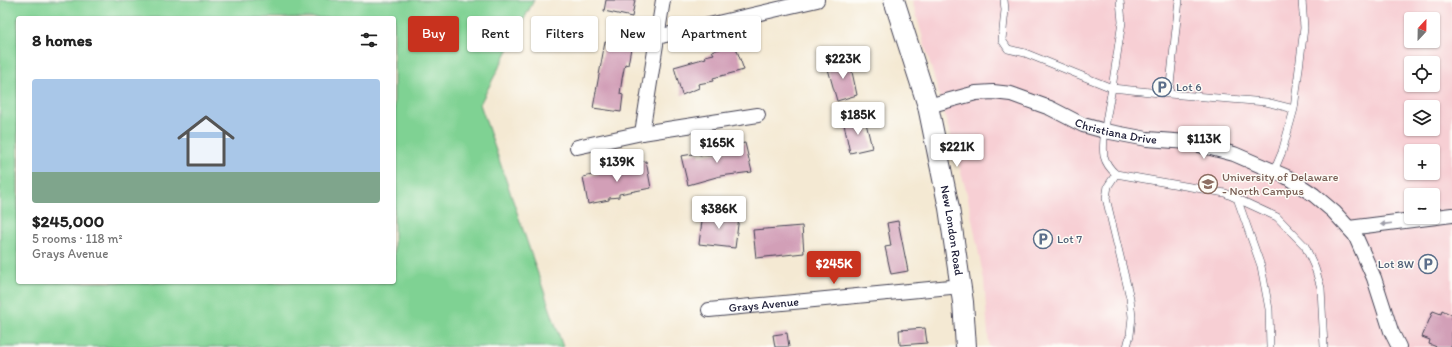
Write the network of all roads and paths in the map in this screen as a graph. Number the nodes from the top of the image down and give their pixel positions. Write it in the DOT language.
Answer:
graph roads {
  1 [pos="663,0"];
  2 [pos="817,0"];
  3 [pos="894,0"];
  4 [pos="1004,0"];
  5 [pos="1120,0"];
  6 [pos="1178,0"];
  7 [pos="1302,0"];
  8 [pos="660,18"];
  9 [pos="660,36"];
  10 [pos="655,52"];
  11 [pos="1112,88"];
  12 [pos="1169,94"];
  13 [pos="928,106"];
  14 [pos="1294,109"];
  15 [pos="758,115"];
  16 [pos="1105,131"];
  17 [pos="642,133"];
  18 [pos="577,147"];
  19 [pos="1274,171"];
  20 [pos="1116,174"];
  21 [pos="1237,198"];
  22 [pos="1452,215"];
  23 [pos="1349,228"];
  24 [pos="961,286"];
  25 [pos="709,310"];
  26 [pos="966,347"];
  27 [pos="1128,347"];
  28 [pos="1270,347"];
  29 [pos="1324,347"];
  30 [pos="1399,347"];
  1 -- 8 [label="street"];
  2 -- 9 [label="street"];
  3 -- 13 [label="main road, New London Road"];
  4 -- 11 [label="lane"];
  5 -- 11 [label="lane"];
  6 -- 12 [label="lane"];
  7 -- 14 [label="lane"];
  10 -- 17 [label="street"];
  11 -- 12 [label="lane"];
  11 -- 16 [label="lane"];
  12 -- 14 [label="lane"];
  13 -- 16 [label="street, Christiana Drive"];
  13 -- 24 [label="main road, New London Road"];
  14 -- 19 [label="lane"];
  15 -- 17 [label="street"];
  16 -- 19 [label="street, Christiana Drive"];
  16 -- 20 [label="lane"];
  17 -- 18 [label="street"];
  19 -- 23 [label="street, Christiana Drive"];
  20 -- 21 [label="lane"];
  20 -- 27 [label="lane"];
  21 -- 28 [label="lane"];
  21 -- 29 [label="lane"];
  22 -- 23 [label="street, one-way"];
  23 -- 30 [label="street, Christiana Drive"];
  24 -- 25 [label="street, Grays Avenue"];
  24 -- 26 [label="main road, New London Road"];
}
